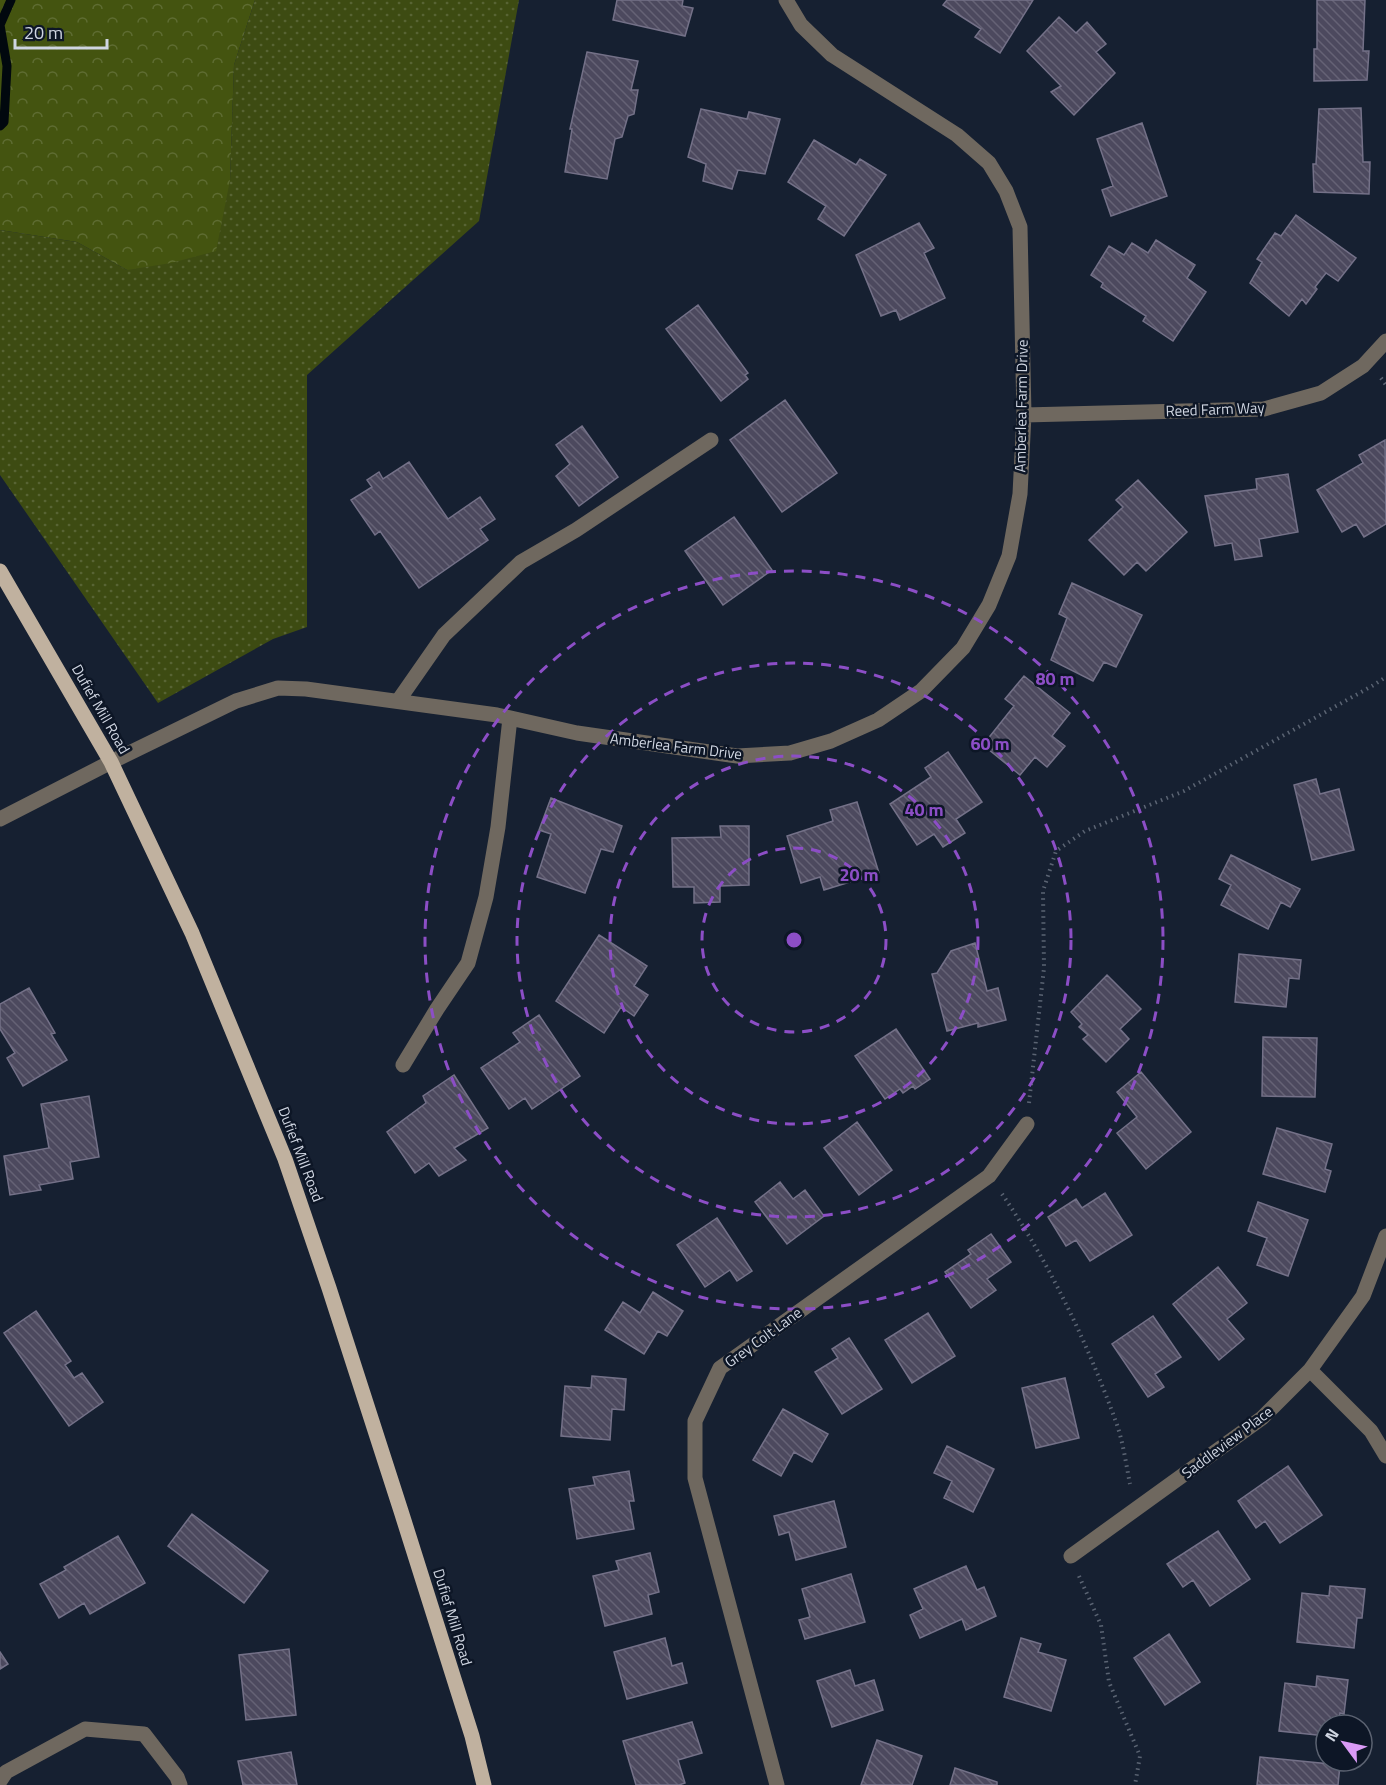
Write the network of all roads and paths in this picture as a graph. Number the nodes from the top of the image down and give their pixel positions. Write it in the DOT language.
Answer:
graph roads {
  1 [pos="786,0"];
  2 [pos="1386,341"];
  3 [pos="1024,414"];
  4 [pos="711,440"];
  5 [pos="0,571"];
  6 [pos="1386,676"];
  7 [pos="398,701"];
  8 [pos="510,718"];
  9 [pos="111,762"];
  10 [pos="0,819"];
  11 [pos="404,1065"];
  12 [pos="1027,1124"];
  13 [pos="989,1176"];
  14 [pos="1386,1236"];
  15 [pos="1310,1370"];
  16 [pos="1386,1456"];
  17 [pos="1136,1509"];
  18 [pos="1071,1556"];
  19 [pos="0,1781"];
  20 [pos="180,1785"];
  21 [pos="484,1785"];
  22 [pos="777,1785"];
  23 [pos="1135,1785"];
  1 -- 3 [label="street, Amberlea Farm Drive"];
  2 -- 3 [label="street, Reed Farm Way"];
  3 -- 8 [label="street, Amberlea Farm Drive"];
  4 -- 7 [label="street"];
  5 -- 9 [label="main road, Dufief Mill Road"];
  6 -- 12 [label="path"];
  7 -- 8 [label="street, Amberlea Farm Drive"];
  7 -- 9 [label="street, Amberlea Farm Drive"];
  8 -- 11 [label="street"];
  9 -- 10 [label="street, Amberlea Farm Drive"];
  9 -- 21 [label="main road, Dufief Mill Road"];
  12 -- 13 [label="street, Grey Colt Lane"];
  13 -- 17 [label="path"];
  13 -- 22 [label="street, Grey Colt Lane"];
  14 -- 15 [label="street, Saddleview Place"];
  15 -- 16 [label="street"];
  15 -- 17 [label="street, Saddleview Place"];
  17 -- 18 [label="street, Saddleview Place"];
  18 -- 23 [label="path"];
  19 -- 20 [label="street"];
}
